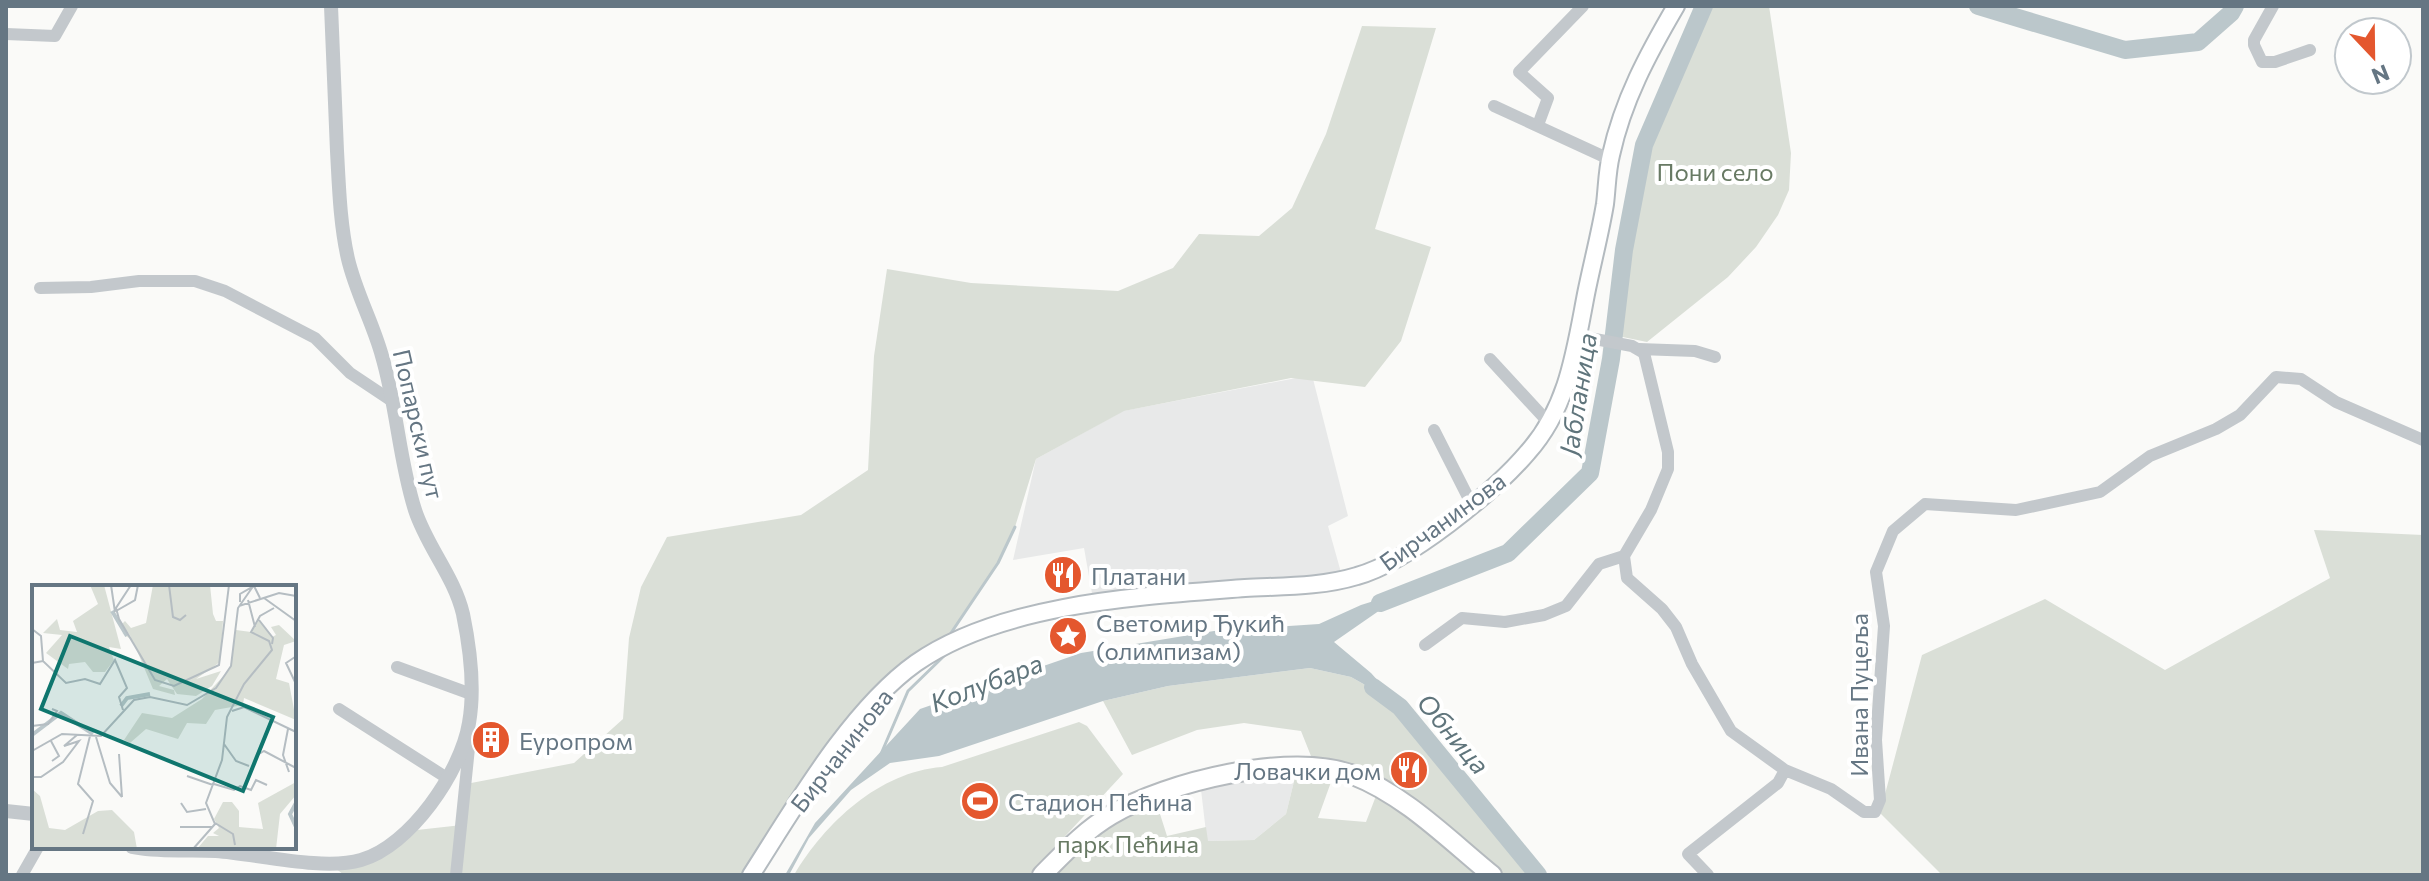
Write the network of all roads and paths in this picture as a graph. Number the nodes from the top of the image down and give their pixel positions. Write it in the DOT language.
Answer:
graph roads {
  1 [pos="72,6"];
  2 [pos="331,6"];
  3 [pos="1583,6"];
  4 [pos="1676,6"];
  5 [pos="2273,6"];
  6 [pos="6,34"];
  7 [pos="2310,50"];
  8 [pos="1494,106"];
  9 [pos="1538,125"];
  10 [pos="1609,159"];
  11 [pos="40,288"];
  12 [pos="1579,336"];
  13 [pos="1639,351"];
  14 [pos="1715,357"];
  15 [pos="1490,359"];
  16 [pos="392,401"];
  17 [pos="1549,423"];
  18 [pos="1434,430"];
  19 [pos="2423,440"];
  20 [pos="1472,505"];
  21 [pos="1624,556"];
  22 [pos="1425,645"];
  23 [pos="397,667"];
  24 [pos="471,694"];
  25 [pos="339,709"];
  26 [pos="466,734"];
  27 [pos="1785,770"];
  28 [pos="447,778"];
  29 [pos="6,811"];
  30 [pos="32,814"];
  31 [pos="37,849"];
  32 [pos="147,849"];
  33 [pos="22,875"];
  34 [pos="456,875"];
  35 [pos="751,875"];
  36 [pos="1042,875"];
  37 [pos="1492,875"];
  38 [pos="1708,875"];
  1 -- 6 [label="street"];
  2 -- 16 [label="street, Попарски пут"];
  3 -- 9 [label="street"];
  4 -- 10 [label="main road, Бирчанинова"];
  5 -- 7 [label="street"];
  8 -- 9 [label="street"];
  9 -- 10 [label="street"];
  10 -- 12 [label="main road, Бирчанинова"];
  11 -- 16 [label="street"];
  12 -- 13 [label="street"];
  12 -- 17 [label="main road, Бирчанинова"];
  13 -- 14 [label="street"];
  13 -- 21 [label="street"];
  15 -- 17 [label="street"];
  16 -- 24 [label="street, Попарски пут"];
  17 -- 20 [label="main road, Бирчанинова"];
  18 -- 20 [label="street"];
  19 -- 27 [label="street, Ивана Пуцеља"];
  20 -- 35 [label="main road, Бирчанинова"];
  21 -- 22 [label="street"];
  21 -- 27 [label="street, Ивана Пуцеља"];
  23 -- 24 [label="street"];
  24 -- 26 [label="street, Попарски пут"];
  25 -- 28 [label="street"];
  26 -- 28 [label="street, Попарски пут"];
  26 -- 34 [label="street"];
  27 -- 38 [label="street"];
  28 -- 32 [label="street, Попарски пут"];
  29 -- 30 [label="street"];
  31 -- 33 [label="street"];
  36 -- 37 [label="main road"];
}
